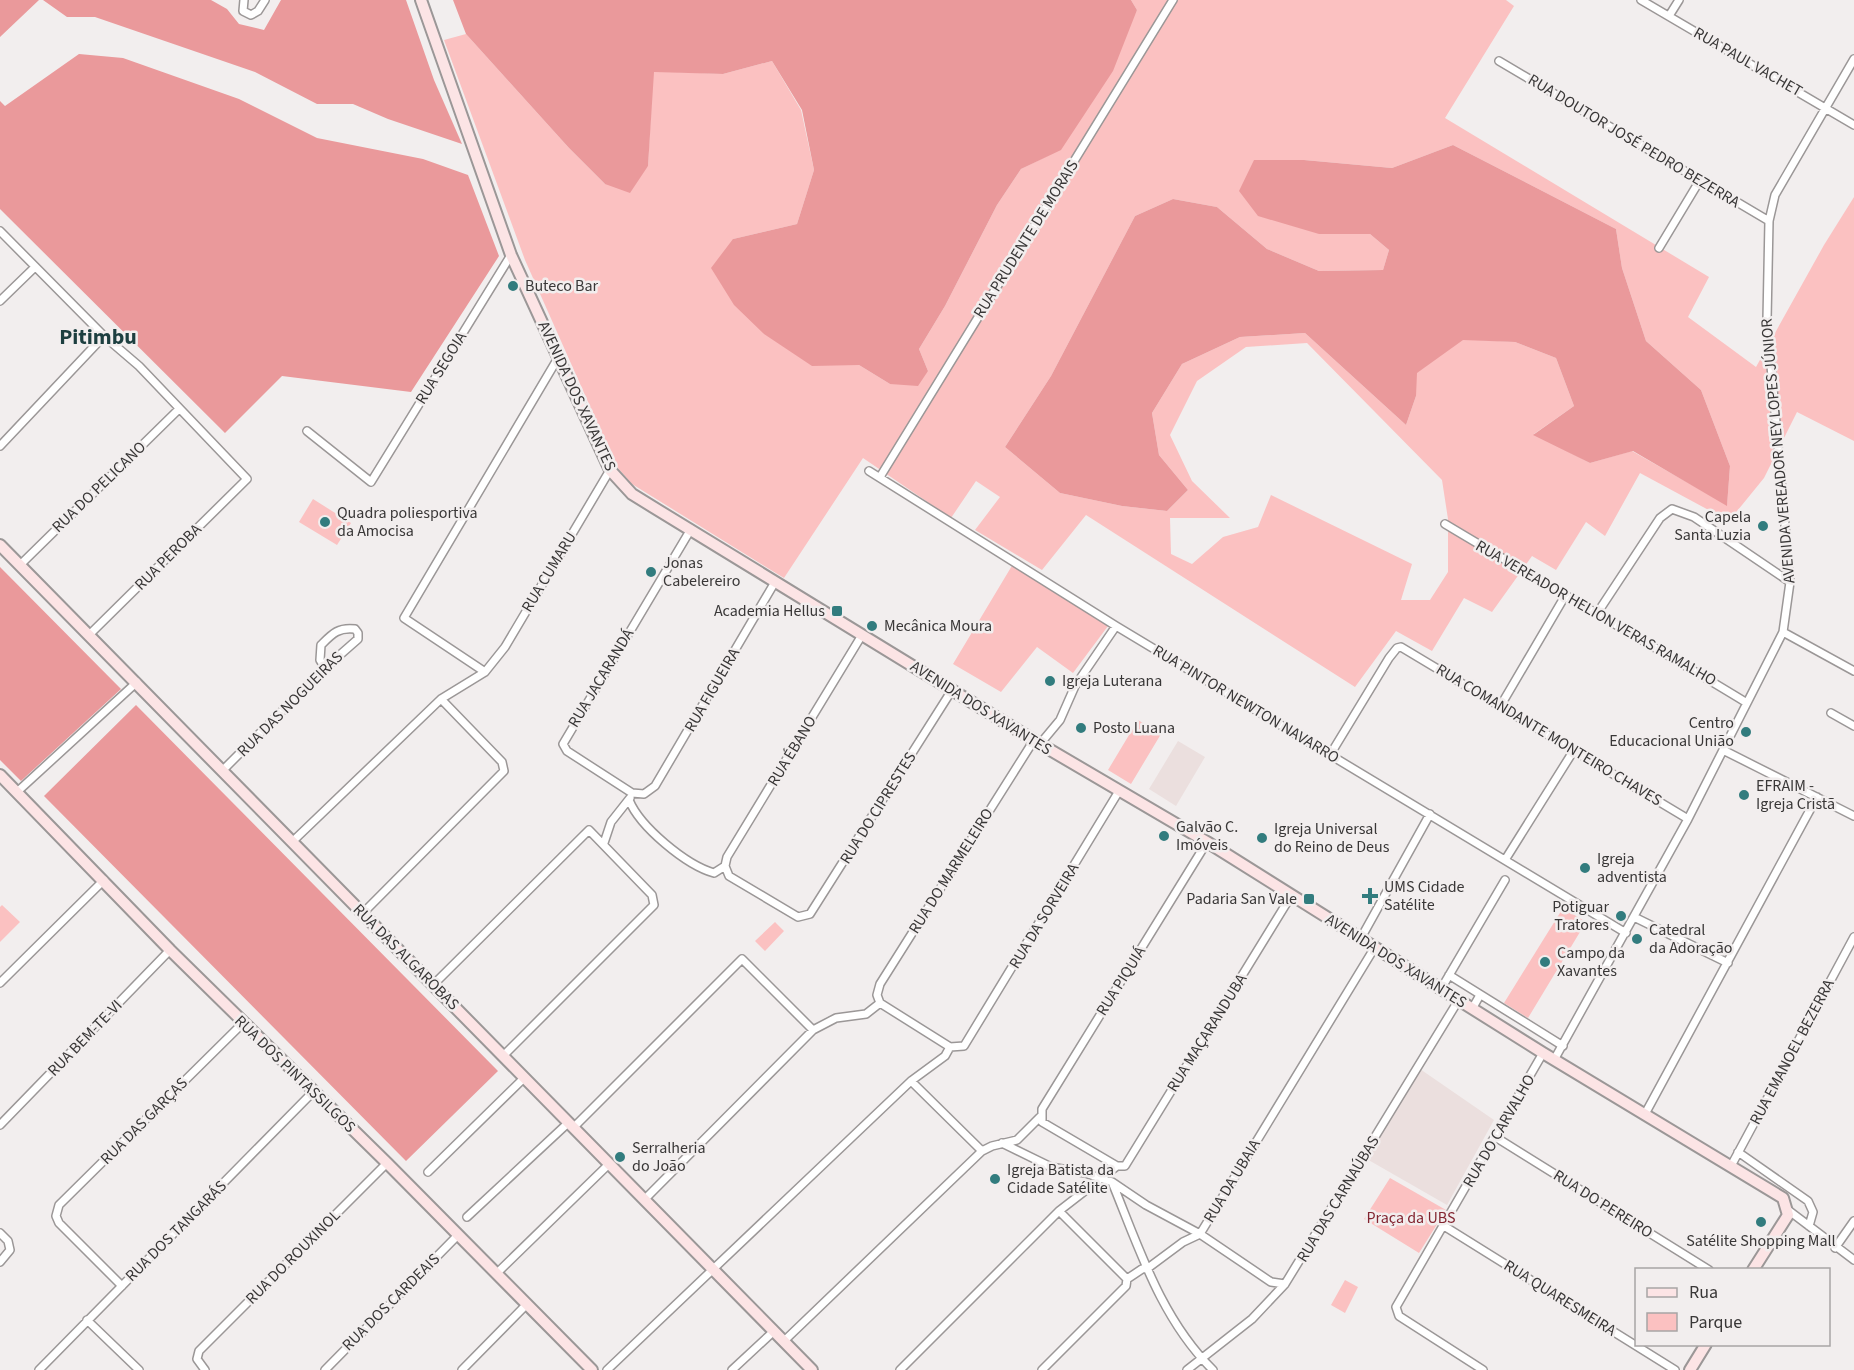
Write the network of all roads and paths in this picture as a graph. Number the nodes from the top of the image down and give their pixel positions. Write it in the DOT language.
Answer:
graph roads {
  1 [pos="244,0"];
  2 [pos="265,0"];
  3 [pos="421,0"];
  4 [pos="1173,0"];
  5 [pos="1641,0"];
  6 [pos="1679,0"];
  7 [pos="1669,16"];
  8 [pos="1854,59"];
  9 [pos="1499,61"];
  10 [pos="1825,108"];
  11 [pos="1854,125"];
  12 [pos="1700,180"];
  13 [pos="1769,221"];
  14 [pos="0,231"];
  15 [pos="1659,248"];
  16 [pos="511,255"];
  17 [pos="35,267"];
  18 [pos="0,301"];
  19 [pos="104,336"];
  20 [pos="558,358"];
  21 [pos="178,410"];
  22 [pos="307,431"];
  23 [pos="0,446"];
  24 [pos="610,470"];
  25 [pos="869,471"];
  26 [pos="880,477"];
  27 [pos="1444,524"];
  28 [pos="691,530"];
  29 [pos="0,545"];
  30 [pos="20,565"];
  31 [pos="775,582"];
  32 [pos="1790,582"];
  33 [pos="1565,596"];
  34 [pos="1598,612"];
  35 [pos="1116,626"];
  36 [pos="1783,632"];
  37 [pos="89,635"];
  38 [pos="862,635"];
  39 [pos="325,668"];
  40 [pos="1854,671"];
  41 [pos="485,672"];
  42 [pos="137,682"];
  43 [pos="952,690"];
  44 [pos="441,699"];
  45 [pos="1747,703"];
  46 [pos="1501,705"];
  47 [pos="1831,713"];
  48 [pos="1854,726"];
  49 [pos="1037,742"];
  50 [pos="1574,750"];
  51 [pos="1723,750"];
  52 [pos="1330,755"];
  53 [pos="223,770"];
  54 [pos="0,775"];
  55 [pos="1119,791"];
  56 [pos="17,792"];
  57 [pos="644,794"];
  58 [pos="631,797"];
  59 [pos="1817,797"];
  60 [pos="1430,814"];
  61 [pos="1854,816"];
  62 [pos="1688,819"];
  63 [pos="292,842"];
  64 [pos="1207,842"];
  65 [pos="604,843"];
  66 [pos="1505,860"];
  67 [pos="725,866"];
  68 [pos="104,880"];
  69 [pos="1505,880"];
  70 [pos="1291,896"];
  71 [pos="362,914"];
  72 [pos="1634,917"];
  73 [pos="1626,933"];
  74 [pos="1854,937"];
  75 [pos="1361,938"];
  76 [pos="1375,947"];
  77 [pos="170,950"];
  78 [pos="1728,963"];
  79 [pos="1449,975"];
  80 [pos="0,983"];
  81 [pos="435,984"];
  82 [pos="1441,989"];
  83 [pos="1480,994"];
  84 [pos="1458,1001"];
  85 [pos="880,1004"];
  86 [pos="1472,1009"];
  87 [pos="1503,1009"];
  88 [pos="243,1023"];
  89 [pos="1494,1023"];
  90 [pos="813,1030"];
  91 [pos="1563,1046"];
  92 [pos="950,1047"];
  93 [pos="1543,1053"];
  94 [pos="503,1056"];
  95 [pos="1554,1060"];
  96 [pos="524,1078"];
  97 [pos="911,1081"];
  98 [pos="313,1092"];
  99 [pos="1645,1114"];
  100 [pos="1041,1119"];
  101 [pos="0,1125"];
  102 [pos="570,1125"];
  103 [pos="1497,1138"];
  104 [pos="1002,1143"];
  105 [pos="982,1151"];
  106 [pos="1738,1152"];
  107 [pos="387,1163"];
  108 [pos="609,1164"];
  109 [pos="1731,1166"];
  110 [pos="1119,1167"];
  111 [pos="428,1172"];
  112 [pos="1102,1178"];
  113 [pos="1112,1182"];
  114 [pos="645,1199"];
  115 [pos="1788,1207"];
  116 [pos="1059,1211"];
  117 [pos="467,1217"];
  118 [pos="1854,1221"];
  119 [pos="1444,1226"];
  120 [pos="1809,1226"];
  121 [pos="0,1233"];
  122 [pos="1200,1234"];
  123 [pos="458,1235"];
  124 [pos="1835,1248"];
  125 [pos="1854,1260"];
  126 [pos="0,1262"];
  127 [pos="1707,1268"];
  128 [pos="1754,1268"];
  129 [pos="713,1269"];
  130 [pos="1148,1269"];
  131 [pos="496,1274"];
  132 [pos="1127,1279"];
  133 [pos="1286,1284"];
  134 [pos="122,1286"];
  135 [pos="526,1305"];
  136 [pos="87,1320"];
  137 [pos="774,1330"];
  138 [pos="784,1341"];
  139 [pos="1635,1345"];
  140 [pos="1637,1346"];
  141 [pos="1705,1346"];
  142 [pos="1202,1359"];
  143 [pos="39,1370"];
  144 [pos="139,1370"];
  145 [pos="205,1370"];
  146 [pos="324,1370"];
  147 [pos="462,1370"];
  148 [pos="592,1370"];
  149 [pos="607,1370"];
  150 [pos="732,1370"];
  151 [pos="812,1370"];
  152 [pos="900,1370"];
  153 [pos="1042,1370"];
  154 [pos="1186,1370"];
  155 [pos="1214,1370"];
  156 [pos="1483,1370"];
  157 [pos="1676,1370"];
  158 [pos="1690,1370"];
  1 -- 2 [label="street"];
  3 -- 16 [label="street, AVENIDA DOS XAVANTES"];
  4 -- 26 [label="street, RUA PRUDENTE DE MORAIS"];
  5 -- 7 [label="street, RUA PAUL VACHET"];
  6 -- 7 [label="street"];
  7 -- 10 [label="street, RUA PAUL VACHET"];
  8 -- 10 [label="street, AVENIDA VEREADOR NEY LOPES JÚNIOR"];
  9 -- 12 [label="street, RUA DOUTOR JOSÉ PEDRO BEZERRA"];
  10 -- 11 [label="street, RUA PAUL VACHET"];
  10 -- 13 [label="street, AVENIDA VEREADOR NEY LOPES JÚNIOR"];
  12 -- 13 [label="street, RUA DOUTOR JOSÉ PEDRO BEZERRA"];
  12 -- 15 [label="street"];
  13 -- 32 [label="street, AVENIDA VEREADOR NEY LOPES JÚNIOR"];
  14 -- 17 [label="street"];
  16 -- 20 [label="street, AVENIDA DOS XAVANTES"];
  16 -- 22 [label="street, RUA SEGOIA"];
  17 -- 18 [label="street"];
  17 -- 19 [label="street"];
  19 -- 21 [label="street"];
  19 -- 23 [label="street"];
  20 -- 24 [label="street, AVENIDA DOS XAVANTES"];
  20 -- 41 [label="street"];
  21 -- 30 [label="street, RUA DO PELICANO"];
  21 -- 37 [label="street, RUA PEROBA"];
  24 -- 28 [label="street, AVENIDA DOS XAVANTES"];
  24 -- 41 [label="street, RUA CUMARU"];
  25 -- 26 [label="street, RUA PINTOR NEWTON NAVARRO"];
  26 -- 35 [label="street, RUA PINTOR NEWTON NAVARRO"];
  27 -- 33 [label="street, RUA VEREADOR HELION VERAS RAMALHO"];
  28 -- 31 [label="street, AVENIDA DOS XAVANTES"];
  28 -- 58 [label="street, RUA JACARANDÁ"];
  29 -- 30 [label="street, RUA DAS ALGAROBAS"];
  30 -- 37 [label="street, RUA DAS ALGAROBAS"];
  31 -- 38 [label="street, AVENIDA DOS XAVANTES"];
  31 -- 57 [label="street, RUA FIGUEIRA"];
  32 -- 34 [label="street"];
  32 -- 36 [label="street, AVENIDA VEREADOR NEY LOPES JÚNIOR"];
  33 -- 34 [label="street, RUA VEREADOR HELION VERAS RAMALHO"];
  33 -- 46 [label="street"];
  34 -- 45 [label="street, RUA VEREADOR HELION VERAS RAMALHO"];
  35 -- 49 [label="street, RUA DO MARMELEIRO"];
  35 -- 52 [label="street, RUA PINTOR NEWTON NAVARRO"];
  36 -- 40 [label="street"];
  36 -- 45 [label="street, AVENIDA VEREADOR NEY LOPES JÚNIOR"];
  37 -- 42 [label="street, RUA DAS ALGAROBAS"];
  38 -- 43 [label="street, AVENIDA DOS XAVANTES"];
  38 -- 67 [label="street, RUA ÉBANO"];
  39 -- 39 [label="street, RUA DAS NOGUEIRAS"];
  39 -- 53 [label="street, RUA DAS NOGUEIRAS"];
  41 -- 44 [label="street, RUA CUMARU"];
  42 -- 53 [label="street, RUA DAS ALGAROBAS"];
  42 -- 56 [label="street"];
  43 -- 49 [label="street, AVENIDA DOS XAVANTES"];
  43 -- 67 [label="street, RUA DO CIPRESTES"];
  44 -- 63 [label="street"];
  44 -- 71 [label="street"];
  45 -- 51 [label="street, AVENIDA VEREADOR NEY LOPES JÚNIOR"];
  46 -- 50 [label="street, RUA COMANDANTE MONTEIRO CHAVES"];
  46 -- 52 [label="street, RUA COMANDANTE MONTEIRO CHAVES"];
  47 -- 48 [label="street"];
  49 -- 55 [label="street, AVENIDA DOS XAVANTES"];
  49 -- 85 [label="street, RUA DO MARMELEIRO"];
  50 -- 62 [label="street, RUA COMANDANTE MONTEIRO CHAVES"];
  50 -- 66 [label="street"];
  51 -- 59 [label="street"];
  51 -- 62 [label="street, AVENIDA VEREADOR NEY LOPES JÚNIOR"];
  52 -- 60 [label="street, RUA PINTOR NEWTON NAVARRO"];
  53 -- 63 [label="street, RUA DAS ALGAROBAS"];
  54 -- 56 [label="street, RUA DOS PINTASSILGOS"];
  55 -- 64 [label="street, AVENIDA DOS XAVANTES"];
  55 -- 92 [label="street, RUA DA SORVEIRA"];
  56 -- 68 [label="street, RUA DOS PINTASSILGOS"];
  57 -- 58 [label="street, RUA JACARANDÁ"];
  58 -- 65 [label="street"];
  58 -- 67 [label="street"];
  59 -- 61 [label="street"];
  59 -- 78 [label="street"];
  60 -- 66 [label="street, RUA PINTOR NEWTON NAVARRO"];
  60 -- 75 [label="street"];
  62 -- 72 [label="street, AVENIDA VEREADOR NEY LOPES JÚNIOR"];
  63 -- 71 [label="street, RUA DAS ALGAROBAS"];
  64 -- 70 [label="street, AVENIDA DOS XAVANTES"];
  64 -- 100 [label="street, RUA PIQUIÁ"];
  65 -- 81 [label="street"];
  65 -- 94 [label="street"];
  66 -- 73 [label="street, RUA PINTOR NEWTON NAVARRO"];
  68 -- 77 [label="street, RUA DOS PINTASSILGOS"];
  68 -- 80 [label="street"];
  69 -- 79 [label="street"];
  70 -- 75 [label="street, AVENIDA DOS XAVANTES"];
  70 -- 110 [label="street, RUA MAÇARANDUBA"];
  71 -- 81 [label="street, RUA DAS ALGAROBAS"];
  72 -- 73 [label="street, AVENIDA VEREADOR NEY LOPES JÚNIOR"];
  72 -- 78 [label="street"];
  73 -- 91 [label="street, AVENIDA VEREADOR NEY LOPES JÚNIOR"];
  74 -- 106 [label="street, RUA EMANOEL BEZERRA"];
  75 -- 76 [label="street, AVENIDA DOS XAVANTES"];
  76 -- 82 [label="street, AVENIDA DOS XAVANTES"];
  76 -- 122 [label="street, RUA DA UBAIA"];
  77 -- 88 [label="street, RUA DOS PINTASSILGOS"];
  77 -- 101 [label="street, RUA BEM-TE-VI"];
  78 -- 99 [label="street"];
  79 -- 82 [label="street"];
  79 -- 83 [label="street, AVENIDA DOS XAVANTES"];
  81 -- 94 [label="street, RUA DAS ALGAROBAS"];
  82 -- 84 [label="street, AVENIDA DOS XAVANTES"];
  83 -- 86 [label="street"];
  83 -- 87 [label="street, AVENIDA DOS XAVANTES"];
  84 -- 86 [label="street, AVENIDA DOS XAVANTES"];
  84 -- 133 [label="street, RUA DAS CARNAÚBAS"];
  85 -- 90 [label="street"];
  85 -- 92 [label="street"];
  86 -- 89 [label="street, AVENIDA DOS XAVANTES"];
  87 -- 89 [label="street"];
  87 -- 91 [label="street, AVENIDA DOS XAVANTES"];
  88 -- 98 [label="street, RUA DOS PINTASSILGOS"];
  88 -- 134 [label="street, RUA DAS GARÇAS"];
  89 -- 93 [label="street, AVENIDA DOS XAVANTES"];
  90 -- 102 [label="street"];
  90 -- 114 [label="street"];
  91 -- 95 [label="street, AVENIDA VEREADOR NEY LOPES JÚNIOR"];
  92 -- 97 [label="street"];
  93 -- 95 [label="street, AVENIDA DOS XAVANTES"];
  93 -- 103 [label="street, RUA DO CARVALHO"];
  94 -- 96 [label="street, RUA DAS ALGAROBAS"];
  95 -- 99 [label="street, AVENIDA DOS XAVANTES"];
  96 -- 102 [label="street, RUA DAS ALGAROBAS"];
  96 -- 111 [label="street"];
  97 -- 105 [label="street"];
  97 -- 129 [label="street"];
  98 -- 107 [label="street, RUA DOS PINTASSILGOS"];
  98 -- 134 [label="street, RUA DOS TANGARÁS"];
  99 -- 109 [label="street, AVENIDA DOS XAVANTES"];
  100 -- 104 [label="street, RUA PIQUIÁ"];
  100 -- 110 [label="street"];
  102 -- 108 [label="street, RUA DAS ALGAROBAS"];
  102 -- 117 [label="street"];
  103 -- 119 [label="street, RUA DO CARVALHO"];
  103 -- 127 [label="street, RUA DO PEREIRO"];
  104 -- 105 [label="street, RUA PIQUIÁ"];
  104 -- 112 [label="street"];
  105 -- 138 [label="street"];
  106 -- 109 [label="street, RUA EMANOEL BEZERRA"];
  106 -- 120 [label="street"];
  107 -- 123 [label="street, RUA DOS PINTASSILGOS"];
  107 -- 145 [label="street, RUA DO ROUXINOL"];
  108 -- 114 [label="street, RUA DAS ALGAROBAS"];
  108 -- 131 [label="street"];
  109 -- 115 [label="street, AVENIDA DOS XAVANTES"];
  110 -- 112 [label="street, RUA MAÇARANDUBA"];
  112 -- 113 [label="street"];
  112 -- 116 [label="street, RUA MAÇARANDUBA"];
  113 -- 122 [label="street"];
  113 -- 130 [label="street"];
  114 -- 129 [label="street, RUA DAS ALGAROBAS"];
  115 -- 120 [label="street"];
  115 -- 128 [label="street"];
  116 -- 132 [label="street"];
  116 -- 152 [label="street"];
  118 -- 124 [label="street"];
  119 -- 139 [label="street, RUA QUARESMEIRA"];
  119 -- 156 [label="street, RUA DO CARVALHO"];
  120 -- 124 [label="street"];
  121 -- 126 [label="street"];
  122 -- 130 [label="street, RUA DA UBAIA"];
  122 -- 133 [label="street"];
  123 -- 131 [label="street, RUA DOS PINTASSILGOS"];
  123 -- 146 [label="street, RUA DOS CARDEAIS"];
  124 -- 125 [label="street"];
  129 -- 137 [label="street, RUA DAS ALGAROBAS"];
  129 -- 149 [label="street"];
  130 -- 132 [label="street, RUA DA UBAIA"];
  130 -- 142 [label="street"];
  131 -- 135 [label="street, RUA DOS PINTASSILGOS"];
  132 -- 153 [label="street, RUA DA UBAIA"];
  133 -- 142 [label="street, RUA DAS CARNAÚBAS"];
  134 -- 136 [label="street, RUA DOS TANGARÁS"];
  135 -- 147 [label="street"];
  135 -- 148 [label="street, RUA DOS PINTASSILGOS"];
  136 -- 143 [label="street, RUA DOS TANGARÁS"];
  136 -- 144 [label="street"];
  137 -- 138 [label="street, RUA DAS ALGAROBAS"];
  137 -- 150 [label="street"];
  138 -- 151 [label="street, RUA DAS ALGAROBAS"];
  140 -- 157 [label="street, RUA QUARESMEIRA"];
  141 -- 158 [label="street"];
  142 -- 154 [label="street, RUA DAS CARNAÚBAS"];
  142 -- 155 [label="street"];
}
